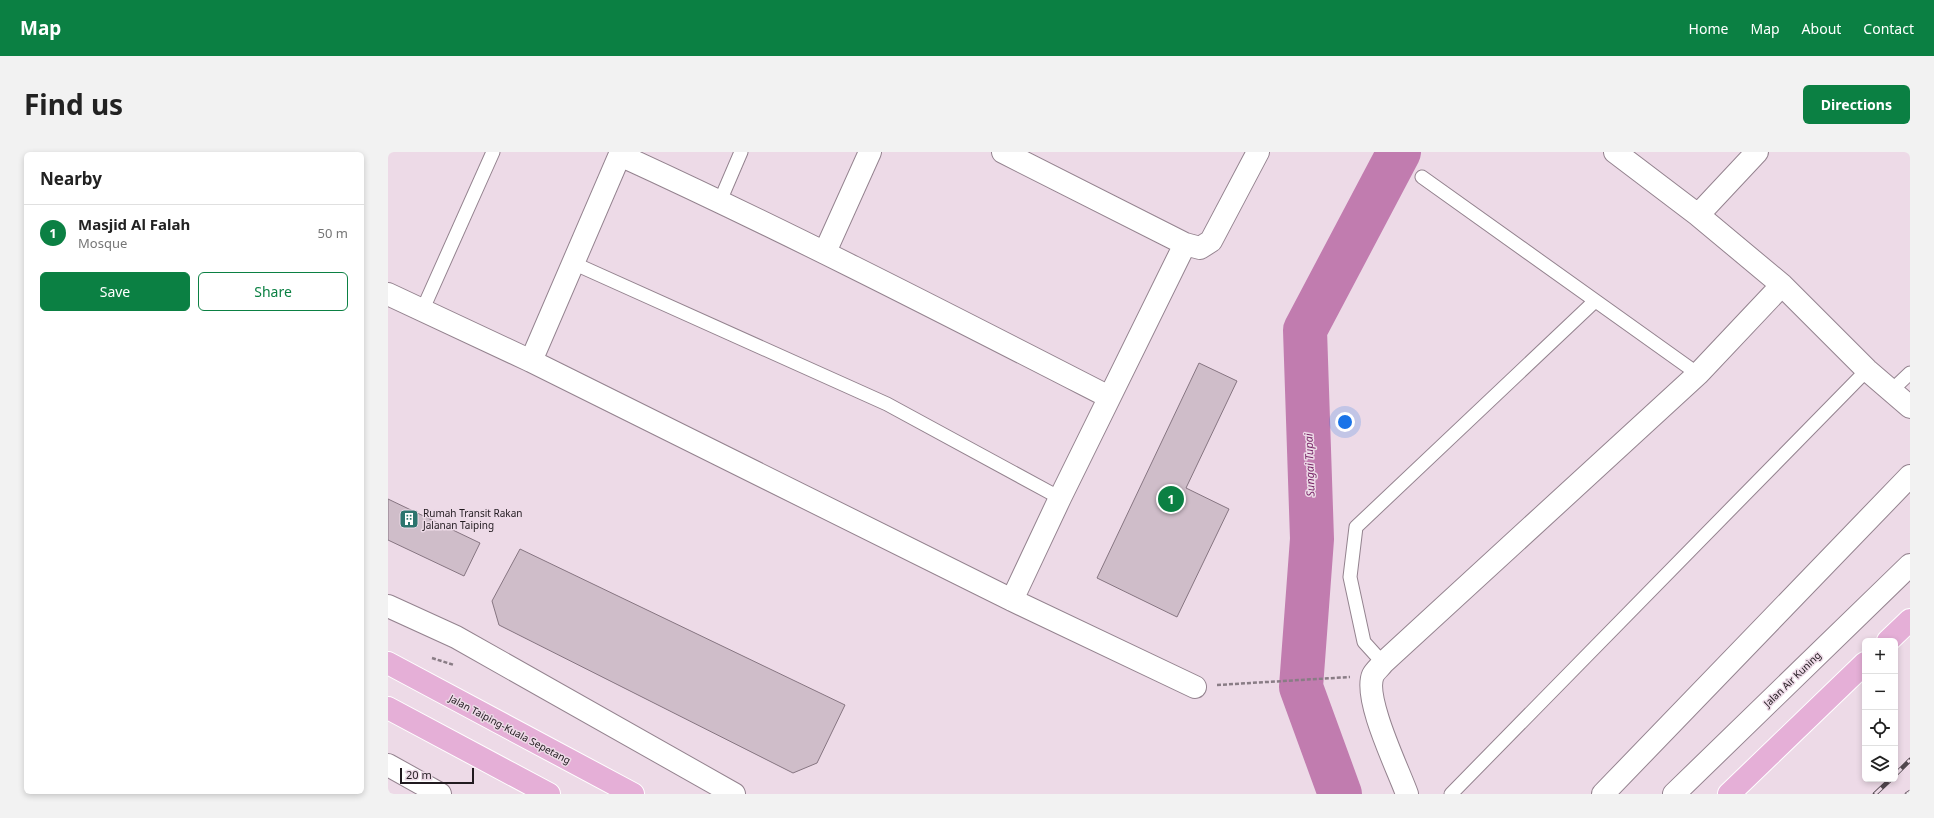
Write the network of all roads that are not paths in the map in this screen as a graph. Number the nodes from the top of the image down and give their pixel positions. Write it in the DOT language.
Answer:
graph roads {
  1 [pos="494,152"];
  2 [pos="741,152"];
  3 [pos="870,152"];
  4 [pos="1003,152"];
  5 [pos="1258,152"];
  6 [pos="1615,152"];
  7 [pos="1757,152"];
  8 [pos="621,153"];
  9 [pos="1422,177"];
  10 [pos="720,201"];
  11 [pos="1698,215"];
  12 [pos="1185,244"];
  13 [pos="825,252"];
  14 [pos="573,263"];
  15 [pos="1782,285"];
  16 [pos="388,294"];
  17 [pos="1595,301"];
  18 [pos="422,312"];
  19 [pos="531,361"];
  20 [pos="1867,370"];
  21 [pos="1910,373"];
  22 [pos="1698,374"];
  23 [pos="1891,391"];
  24 [pos="1109,398"];
  25 [pos="1910,407"];
  26 [pos="1910,476"];
  27 [pos="1060,498"];
  28 [pos="1910,565"];
  29 [pos="1012,600"];
  30 [pos="388,606"];
  31 [pos="1910,620"];
  32 [pos="1891,638"];
  33 [pos="388,663"];
  34 [pos="1862,666"];
  35 [pos="1378,669"];
  36 [pos="1195,687"];
  37 [pos="388,708"];
  38 [pos="388,766"];
  39 [pos="440,794"];
  40 [pos="549,794"];
  41 [pos="633,794"];
  42 [pos="734,794"];
  43 [pos="1407,794"];
  44 [pos="1451,794"];
  45 [pos="1604,794"];
  46 [pos="1674,794"];
  47 [pos="1729,794"];
  1 -- 18 [label="lane"];
  2 -- 10 [label="lane"];
  3 -- 13 [label="street"];
  4 -- 12 [label="street"];
  5 -- 12 [label="street"];
  6 -- 11 [label="street"];
  7 -- 11 [label="street"];
  8 -- 10 [label="street"];
  8 -- 14 [label="street"];
  9 -- 17 [label="lane"];
  10 -- 13 [label="street"];
  11 -- 15 [label="street"];
  12 -- 24 [label="street"];
  13 -- 24 [label="street"];
  14 -- 19 [label="street"];
  14 -- 27 [label="lane"];
  15 -- 20 [label="street"];
  15 -- 22 [label="street"];
  16 -- 18 [label="street"];
  17 -- 22 [label="lane"];
  17 -- 35 [label="lane"];
  18 -- 19 [label="street"];
  19 -- 29 [label="street"];
  20 -- 23 [label="street"];
  20 -- 44 [label="lane"];
  21 -- 23 [label="lane"];
  22 -- 35 [label="street"];
  23 -- 25 [label="street"];
  24 -- 27 [label="street"];
  26 -- 45 [label="street"];
  27 -- 29 [label="street"];
  28 -- 46 [label="street, Jalan Air Kuning"];
  29 -- 36 [label="street"];
  30 -- 42 [label="street"];
  31 -- 32 [label="main road"];
  33 -- 41 [label="main road, Jalan Taiping-Kuala Sepetang"];
  34 -- 47 [label="main road"];
  35 -- 43 [label="street"];
  37 -- 40 [label="main road"];
  38 -- 39 [label="street"];
}
